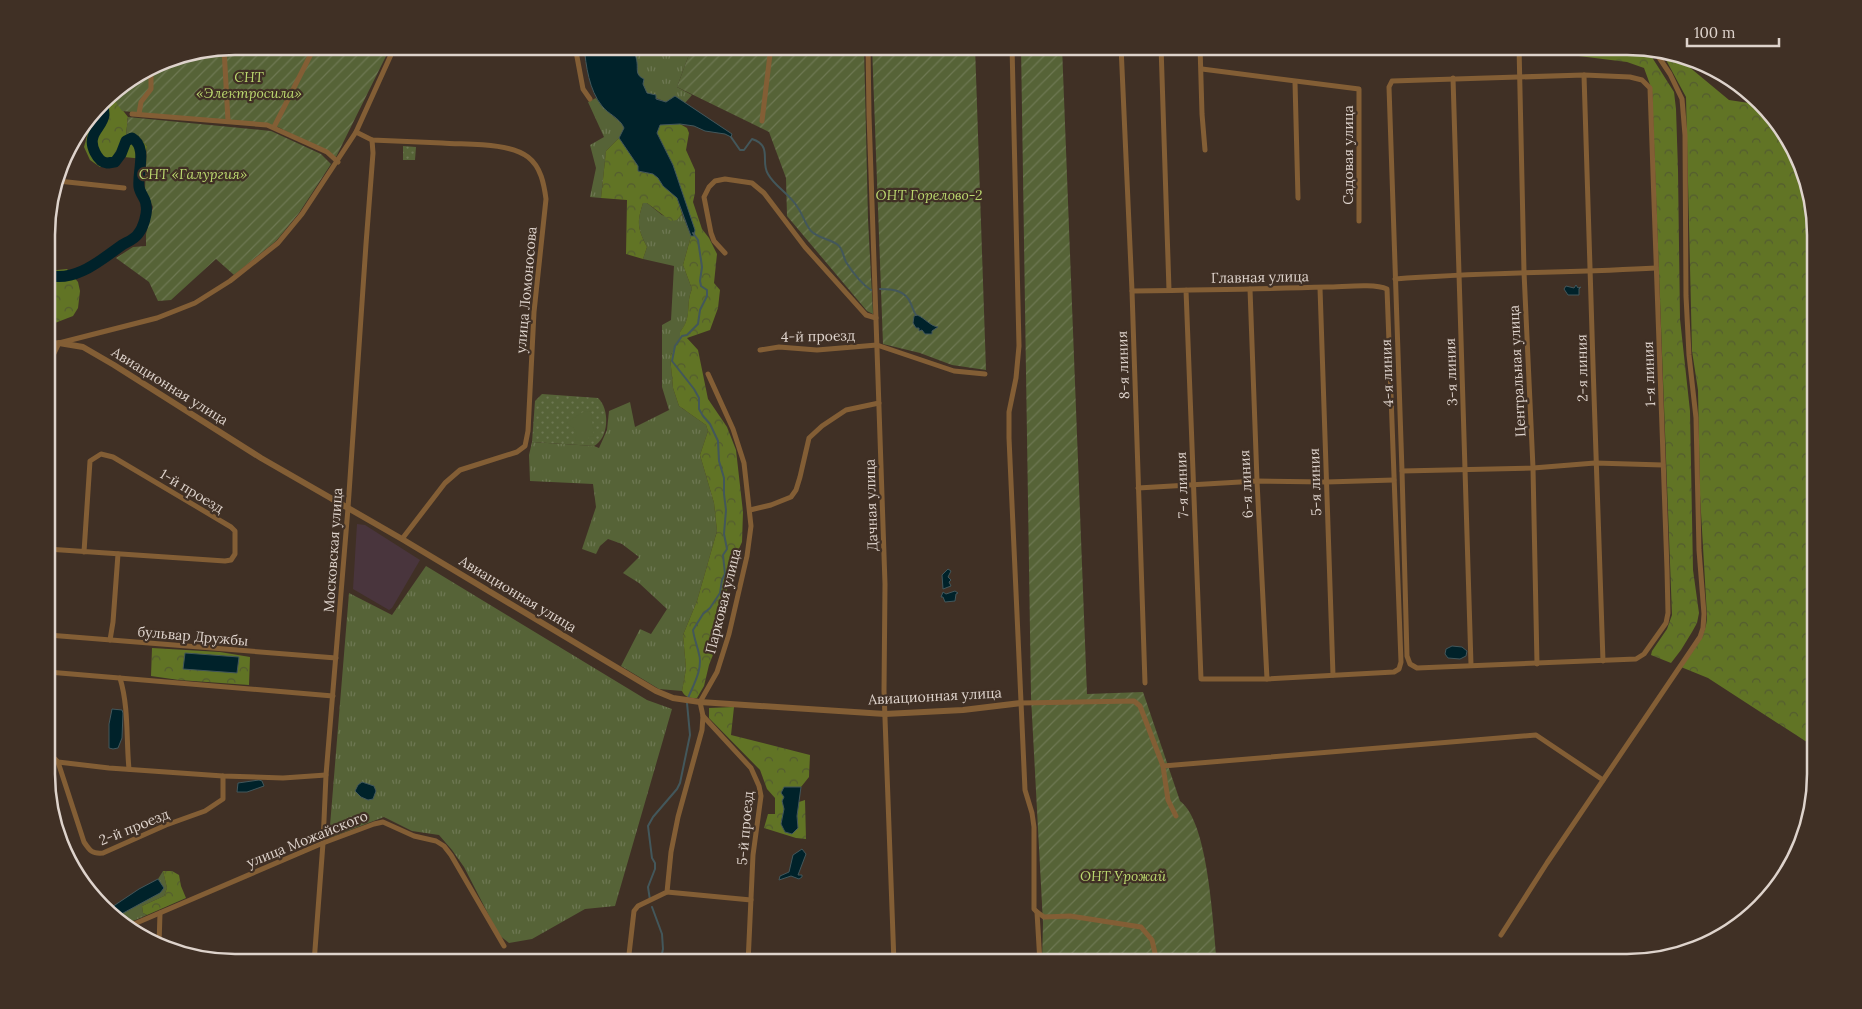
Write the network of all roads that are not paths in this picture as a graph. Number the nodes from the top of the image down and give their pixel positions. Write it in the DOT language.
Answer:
graph roads {
  1 [pos="224,55"];
  2 [pos="310,55"];
  3 [pos="391,55"];
  4 [pos="577,55"];
  5 [pos="770,55"];
  6 [pos="868,55"];
  7 [pos="1012,55"];
  8 [pos="1121,55"];
  9 [pos="1160,55"];
  10 [pos="1201,55"];
  11 [pos="1518,55"];
  12 [pos="1659,58"];
  13 [pos="1202,69"];
  14 [pos="1584,75"];
  15 [pos="151,76"];
  16 [pos="1519,77"];
  17 [pos="1453,78"];
  18 [pos="1295,82"];
  19 [pos="590,99"];
  20 [pos="132,114"];
  21 [pos="139,114"];
  22 [pos="228,121"];
  23 [pos="762,121"];
  24 [pos="274,127"];
  25 [pos="356,132"];
  26 [pos="372,140"];
  27 [pos="1205,150"];
  28 [pos="338,162"];
  29 [pos="63,182"];
  30 [pos="124,188"];
  31 [pos="1298,198"];
  32 [pos="1359,221"];
  33 [pos="725,253"];
  34 [pos="1656,268"];
  35 [pos="1524,272"];
  36 [pos="1591,272"];
  37 [pos="1459,274"];
  38 [pos="1395,279"];
  39 [pos="1320,288"];
  40 [pos="1250,289"];
  41 [pos="1169,290"];
  42 [pos="1186,290"];
  43 [pos="1132,291"];
  44 [pos="876,318"];
  45 [pos="59,343"];
  46 [pos="55,344"];
  47 [pos="877,345"];
  48 [pos="760,350"];
  49 [pos="55,351"];
  50 [pos="708,374"];
  51 [pos="985,374"];
  52 [pos="878,403"];
  53 [pos="1595,464"];
  54 [pos="1663,465"];
  55 [pos="1533,468"];
  56 [pos="1464,470"];
  57 [pos="1402,471"];
  58 [pos="1394,480"];
  59 [pos="1257,481"];
  60 [pos="1326,482"];
  61 [pos="1193,484"];
  62 [pos="1138,488"];
  63 [pos="348,508"];
  64 [pos="750,510"];
  65 [pos="402,539"];
  66 [pos="55,550"];
  67 [pos="84,552"];
  68 [pos="118,554"];
  69 [pos="55,636"];
  70 [pos="110,640"];
  71 [pos="336,658"];
  72 [pos="1603,661"];
  73 [pos="1538,664"];
  74 [pos="1471,665"];
  75 [pos="55,673"];
  76 [pos="1333,675"];
  77 [pos="120,678"];
  78 [pos="1267,678"];
  79 [pos="1145,683"];
  80 [pos="333,696"];
  81 [pos="700,702"];
  82 [pos="1021,704"];
  83 [pos="885,714"];
  84 [pos="703,716"];
  85 [pos="55,759"];
  86 [pos="58,762"];
  87 [pos="1163,766"];
  88 [pos="128,769"];
  89 [pos="326,775"];
  90 [pos="224,776"];
  91 [pos="1603,780"];
  92 [pos="1176,816"];
  93 [pos="323,843"];
  94 [pos="667,892"];
  95 [pos="751,900"];
  96 [pos="1037,912"];
  97 [pos="160,913"];
  98 [pos="135,924"];
  99 [pos="1501,935"];
  100 [pos="159,937"];
  101 [pos="504,946"];
  102 [pos="315,954"];
  103 [pos="629,954"];
  104 [pos="748,954"];
  105 [pos="894,954"];
  106 [pos="1040,954"];
  107 [pos="1155,954"];
  1 -- 22 [label="street"];
  2 -- 24 [label="street"];
  3 -- 25 [label="street"];
  4 -- 19 [label="street"];
  5 -- 23 [label="street"];
  6 -- 44 [label="street, Дачная улица"];
  7 -- 82 [label="street"];
  8 -- 43 [label="street, 8-я линия"];
  9 -- 41 [label="street"];
  10 -- 13 [label="street"];
  11 -- 16 [label="street, Центральная улица"];
  12 -- 91 [label="street"];
  13 -- 18 [label="street"];
  13 -- 27 [label="street"];
  14 -- 16 [label="street"];
  14 -- 34 [label="street, 1-я линия"];
  14 -- 36 [label="street, 2-я линия"];
  15 -- 21 [label="street"];
  16 -- 17 [label="street"];
  16 -- 35 [label="street, Центральная улица"];
  17 -- 37 [label="street, 3-я линия"];
  17 -- 38 [label="street, 4-я линия"];
  18 -- 31 [label="street"];
  18 -- 32 [label="street, Садовая улица"];
  20 -- 21 [label="street"];
  21 -- 22 [label="street"];
  22 -- 24 [label="street"];
  24 -- 28 [label="street"];
  25 -- 26 [label="street, улица Ломоносова"];
  25 -- 28 [label="street"];
  26 -- 63 [label="street, Московская улица"];
  26 -- 65 [label="street, улица Ломоносова"];
  28 -- 45 [label="street"];
  29 -- 30 [label="street"];
  33 -- 44 [label="street"];
  34 -- 36 [label="street"];
  34 -- 54 [label="street, 1-я линия"];
  35 -- 36 [label="street"];
  35 -- 37 [label="street"];
  35 -- 55 [label="street, Центральная улица"];
  36 -- 53 [label="street, 2-я линия"];
  37 -- 38 [label="street"];
  37 -- 56 [label="street, 3-я линия"];
  38 -- 57 [label="street, 4-я линия"];
  39 -- 40 [label="street, Главная улица"];
  39 -- 58 [label="street, Главная улица"];
  39 -- 60 [label="street, 5-я линия"];
  40 -- 42 [label="street, Главная улица"];
  40 -- 59 [label="street, 6-я линия"];
  41 -- 42 [label="street, Главная улица"];
  41 -- 43 [label="street, Главная улица"];
  42 -- 61 [label="street, 7-я линия"];
  43 -- 62 [label="street, 8-я линия"];
  44 -- 47 [label="street, Дачная улица"];
  45 -- 46 [label="street, Авиационная улица"];
  45 -- 49 [label="street"];
  45 -- 63 [label="street, Авиационная улица"];
  47 -- 48 [label="street, 4-й проезд"];
  47 -- 51 [label="street"];
  47 -- 52 [label="street, Дачная улица"];
  50 -- 64 [label="street, Парковая улица"];
  52 -- 64 [label="street"];
  52 -- 83 [label="street, Дачная улица"];
  53 -- 54 [label="street"];
  53 -- 55 [label="street"];
  53 -- 72 [label="street, 2-я линия"];
  54 -- 72 [label="street, 1-я линия"];
  55 -- 56 [label="street"];
  55 -- 73 [label="street, Центральная улица"];
  56 -- 57 [label="street"];
  56 -- 74 [label="street, 3-я линия"];
  57 -- 74 [label="street, 4-я линия"];
  58 -- 60 [label="street"];
  58 -- 76 [label="street"];
  59 -- 60 [label="street"];
  59 -- 61 [label="street"];
  59 -- 78 [label="street, 6-я линия"];
  60 -- 76 [label="street, 5-я линия"];
  61 -- 62 [label="street"];
  61 -- 78 [label="street, 7-я линия"];
  62 -- 79 [label="street, 8-я линия"];
  63 -- 65 [label="street, Авиационная улица"];
  63 -- 71 [label="street, Московская улица"];
  64 -- 81 [label="street, Парковая улица"];
  65 -- 81 [label="street, Авиационная улица"];
  66 -- 67 [label="street, 1-й проезд"];
  67 -- 68 [label="street, 1-й проезд"];
  67 -- 68 [label="street, 1-й проезд"];
  68 -- 70 [label="street"];
  69 -- 70 [label="street, бульвар Дружбы"];
  70 -- 71 [label="street, бульвар Дружбы"];
  71 -- 80 [label="street, Московская улица"];
  72 -- 73 [label="street"];
  73 -- 74 [label="street"];
  75 -- 77 [label="street"];
  76 -- 78 [label="street"];
  77 -- 80 [label="street"];
  77 -- 88 [label="street"];
  80 -- 89 [label="street, Московская улица"];
  81 -- 83 [label="street, Авиационная улица"];
  81 -- 84 [label="street"];
  82 -- 83 [label="street, Авиационная улица"];
  82 -- 87 [label="street"];
  82 -- 96 [label="street"];
  83 -- 105 [label="street, Дачная улица"];
  84 -- 94 [label="street"];
  84 -- 95 [label="street, 5-й проезд"];
  85 -- 86 [label="street, 2-й проезд"];
  86 -- 88 [label="street"];
  86 -- 90 [label="street, 2-й проезд"];
  87 -- 91 [label="street"];
  87 -- 92 [label="street"];
  88 -- 90 [label="street"];
  89 -- 90 [label="street"];
  89 -- 93 [label="street, Московская улица"];
  91 -- 99 [label="street"];
  93 -- 97 [label="street, улица Можайского"];
  93 -- 101 [label="street, улица Можайского"];
  93 -- 102 [label="street, Московская улица"];
  94 -- 95 [label="street"];
  94 -- 103 [label="street"];
  95 -- 104 [label="street, 5-й проезд"];
  96 -- 106 [label="street"];
  96 -- 107 [label="street"];
  97 -- 98 [label="street, улица Можайского"];
  97 -- 100 [label="street"];
}
